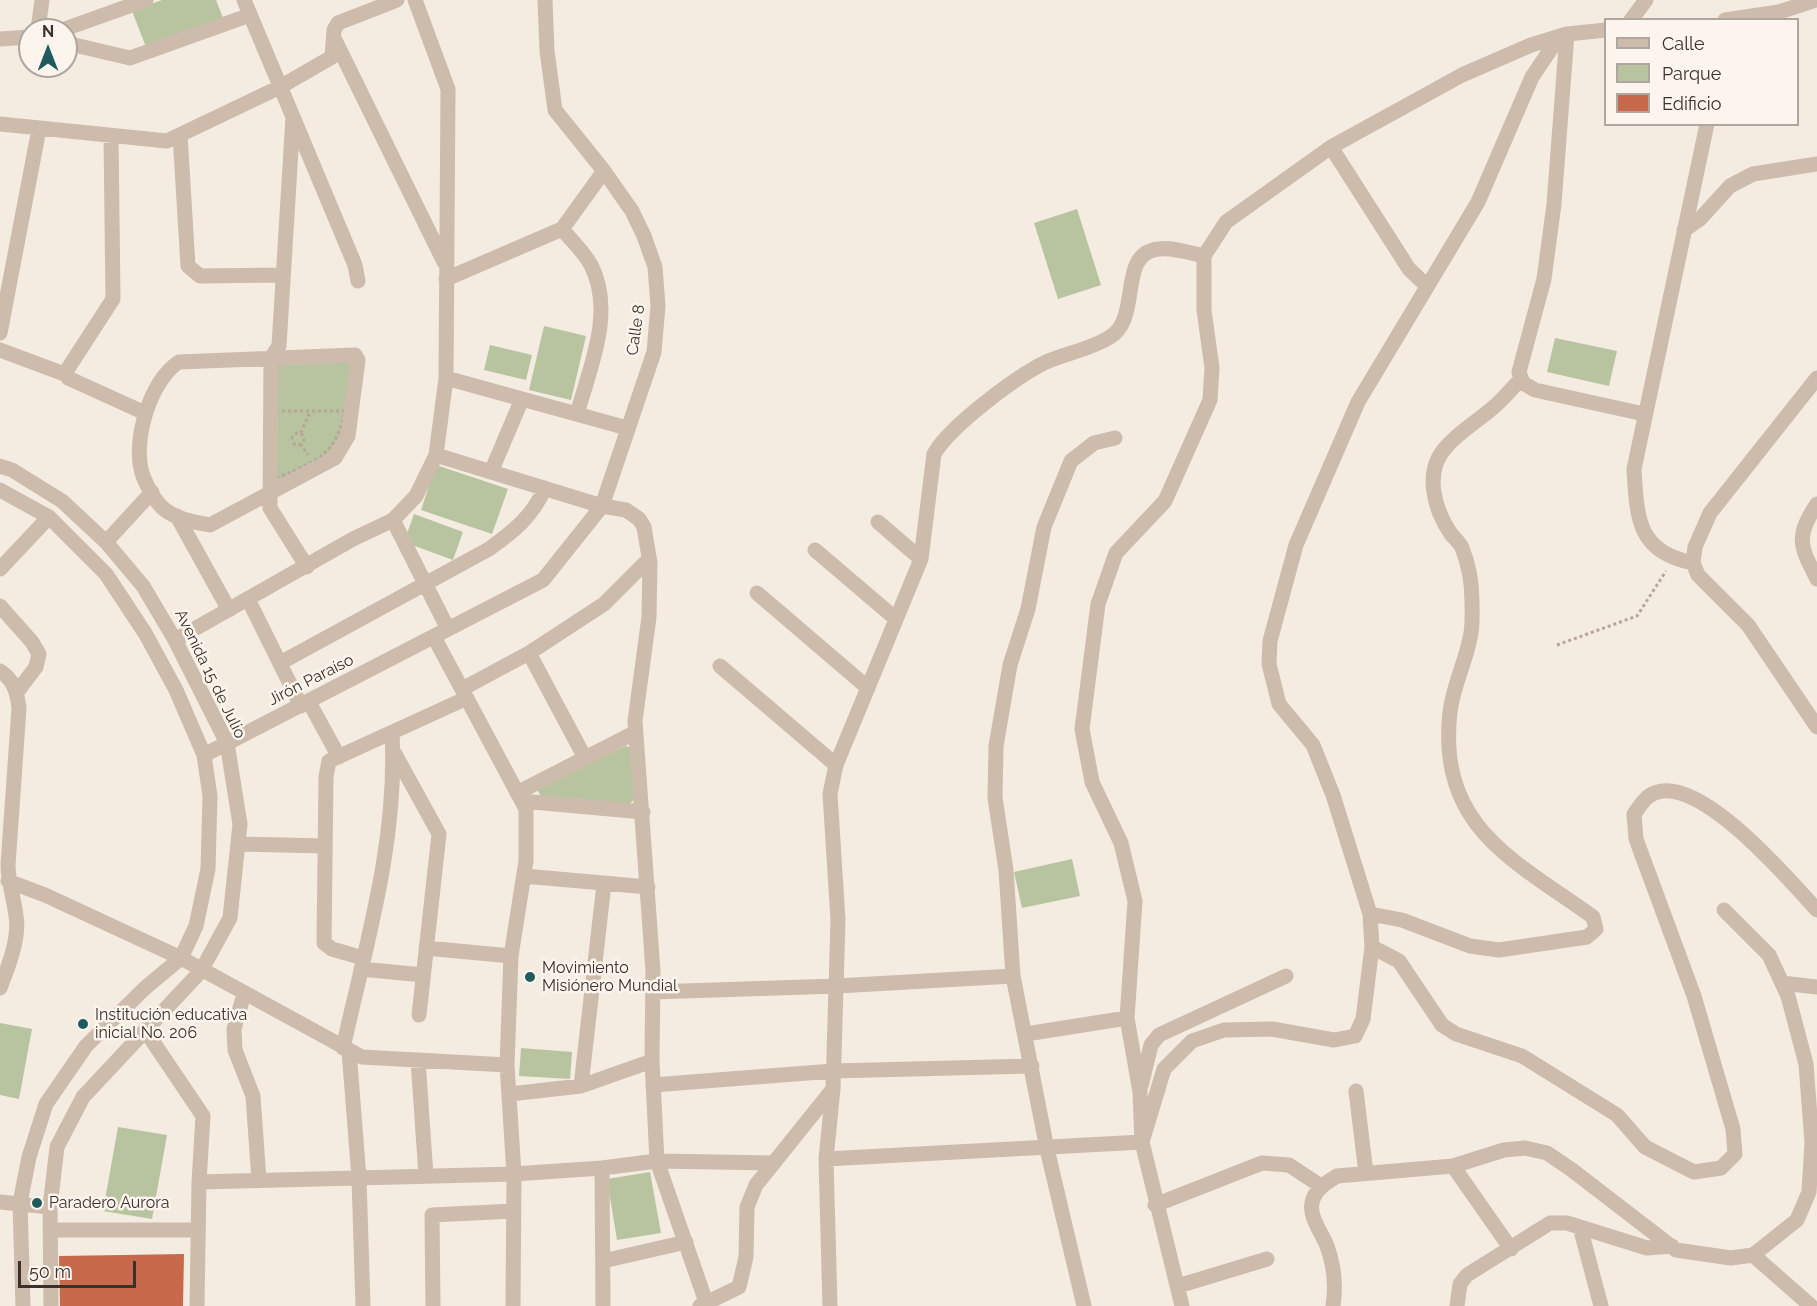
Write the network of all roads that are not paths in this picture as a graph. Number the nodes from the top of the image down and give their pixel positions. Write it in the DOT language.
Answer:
graph roads {
  1 [pos="42,0"];
  2 [pos="146,0"];
  3 [pos="244,0"];
  4 [pos="397,0"];
  5 [pos="415,0"];
  6 [pos="545,0"];
  7 [pos="1646,0"];
  8 [pos="1816,0"];
  9 [pos="250,15"];
  10 [pos="40,18"];
  11 [pos="1632,18"];
  12 [pos="1741,18"];
  13 [pos="78,24"];
  14 [pos="1604,30"];
  15 [pos="1563,35"];
  16 [pos="18,38"];
  17 [pos="334,38"];
  18 [pos="0,39"];
  19 [pos="78,45"];
  20 [pos="280,87"];
  21 [pos="293,117"];
  22 [pos="0,124"];
  23 [pos="1707,126"];
  24 [pos="39,129"];
  25 [pos="180,135"];
  26 [pos="111,136"];
  27 [pos="1331,147"];
  28 [pos="1817,164"];
  29 [pos="604,171"];
  30 [pos="562,229"];
  31 [pos="1684,230"];
  32 [pos="1204,256"];
  33 [pos="446,272"];
  34 [pos="284,275"];
  35 [pos="358,281"];
  36 [pos="1427,286"];
  37 [pos="0,333"];
  38 [pos="0,350"];
  39 [pos="271,358"];
  40 [pos="67,375"];
  41 [pos="446,378"];
  42 [pos="1817,378"];
  43 [pos="1521,379"];
  44 [pos="522,399"];
  45 [pos="145,412"];
  46 [pos="577,414"];
  47 [pos="1644,414"];
  48 [pos="627,428"];
  49 [pos="1115,438"];
  50 [pos="436,455"];
  51 [pos="0,466"];
  52 [pos="491,472"];
  53 [pos="545,488"];
  54 [pos="0,490"];
  55 [pos="152,492"];
  56 [pos="270,492"];
  57 [pos="1817,504"];
  58 [pos="602,506"];
  59 [pos="177,516"];
  60 [pos="49,517"];
  61 [pos="393,520"];
  62 [pos="878,522"];
  63 [pos="106,542"];
  64 [pos="815,550"];
  65 [pos="649,559"];
  66 [pos="921,559"];
  67 [pos="1693,563"];
  68 [pos="307,567"];
  69 [pos="0,569"];
  70 [pos="1817,579"];
  71 [pos="424,583"];
  72 [pos="757,593"];
  73 [pos="248,599"];
  74 [pos="0,606"];
  75 [pos="229,610"];
  76 [pos="896,619"];
  77 [pos="448,629"];
  78 [pos="434,637"];
  79 [pos="175,639"];
  80 [pos="530,653"];
  81 [pos="280,663"];
  82 [pos="720,666"];
  83 [pos="0,671"];
  84 [pos="868,688"];
  85 [pos="17,692"];
  86 [pos="464,694"];
  87 [pos="305,704"];
  88 [pos="1817,727"];
  89 [pos="636,732"];
  90 [pos="392,733"];
  91 [pos="226,743"];
  92 [pos="393,751"];
  93 [pos="204,755"];
  94 [pos="339,758"];
  95 [pos="585,758"];
  96 [pos="836,765"];
  97 [pos="519,797"];
  98 [pos="643,812"];
  99 [pos="239,844"];
  100 [pos="325,846"];
  101 [pos="524,876"];
  102 [pos="8,882"];
  103 [pos="604,884"];
  104 [pos="648,887"];
  105 [pos="1724,910"];
  106 [pos="1817,910"];
  107 [pos="1370,914"];
  108 [pos="1372,947"];
  109 [pos="426,948"];
  110 [pos="511,956"];
  111 [pos="181,958"];
  112 [pos="362,964"];
  113 [pos="201,971"];
  114 [pos="423,975"];
  115 [pos="1013,976"];
  116 [pos="1286,976"];
  117 [pos="1782,983"];
  118 [pos="837,986"];
  119 [pos="1817,987"];
  120 [pos="0,988"];
  121 [pos="653,992"];
  122 [pos="244,994"];
  123 [pos="419,1015"];
  124 [pos="1127,1018"];
  125 [pos="145,1030"];
  126 [pos="1026,1034"];
  127 [pos="346,1049"];
  128 [pos="418,1060"];
  129 [pos="651,1061"];
  130 [pos="1811,1062"];
  131 [pos="507,1065"];
  132 [pos="1032,1066"];
  133 [pos="833,1071"];
  134 [pos="653,1085"];
  135 [pos="581,1086"];
  136 [pos="832,1089"];
  137 [pos="1356,1091"];
  138 [pos="1140,1092"];
  139 [pos="510,1094"];
  140 [pos="1142,1142"];
  141 [pos="1047,1149"];
  142 [pos="826,1160"];
  143 [pos="657,1161"];
  144 [pos="774,1163"];
  145 [pos="1453,1166"];
  146 [pos="602,1168"];
  147 [pos="1366,1173"];
  148 [pos="514,1174"];
  149 [pos="426,1176"];
  150 [pos="359,1178"];
  151 [pos="259,1180"];
  152 [pos="199,1182"];
  153 [pos="1321,1186"];
  154 [pos="0,1202"];
  155 [pos="20,1203"];
  156 [pos="1155,1205"];
  157 [pos="50,1207"];
  158 [pos="514,1212"];
  159 [pos="1580,1227"];
  160 [pos="50,1230"];
  161 [pos="198,1230"];
  162 [pos="686,1242"];
  163 [pos="1672,1246"];
  164 [pos="1511,1249"];
  165 [pos="1753,1255"];
  166 [pos="1267,1259"];
  167 [pos="603,1261"];
  168 [pos="1178,1286"];
  169 [pos="703,1304"];
  170 [pos="23,1306"];
  171 [pos="51,1306"];
  172 [pos="197,1306"];
  173 [pos="363,1306"];
  174 [pos="433,1306"];
  175 [pos="513,1306"];
  176 [pos="603,1306"];
  177 [pos="830,1306"];
  178 [pos="1084,1306"];
  179 [pos="1182,1306"];
  180 [pos="1333,1306"];
  181 [pos="1456,1306"];
  182 [pos="1601,1306"];
  183 [pos="1811,1306"];
  1 -- 10 [label="street"];
  2 -- 13 [label="street"];
  3 -- 9 [label="street"];
  4 -- 17 [label="street"];
  5 -- 33 [label="street"];
  6 -- 29 [label="street, Calle 8"];
  7 -- 11 [label="street"];
  8 -- 12 [label="street"];
  9 -- 19 [label="street"];
  9 -- 20 [label="street"];
  14 -- 15 [label="street"];
  15 -- 27 [label="street"];
  15 -- 36 [label="street"];
  15 -- 43 [label="street"];
  16 -- 18 [label="street"];
  17 -- 20 [label="street"];
  17 -- 33 [label="street"];
  20 -- 21 [label="street"];
  20 -- 25 [label="street"];
  21 -- 34 [label="street"];
  21 -- 35 [label="street"];
  22 -- 24 [label="street"];
  23 -- 31 [label="street"];
  24 -- 26 [label="street"];
  24 -- 37 [label="street"];
  25 -- 26 [label="street"];
  25 -- 34 [label="street"];
  26 -- 40 [label="street"];
  27 -- 32 [label="street"];
  27 -- 36 [label="street"];
  28 -- 31 [label="street"];
  29 -- 30 [label="street"];
  29 -- 48 [label="street, Calle 8"];
  30 -- 33 [label="street"];
  30 -- 46 [label="street"];
  31 -- 47 [label="street"];
  32 -- 66 [label="street"];
  32 -- 124 [label="street"];
  33 -- 41 [label="street"];
  34 -- 39 [label="street"];
  36 -- 107 [label="street"];
  38 -- 40 [label="street"];
  39 -- 45 [label="street"];
  39 -- 56 [label="street"];
  39 -- 56 [label="street"];
  40 -- 45 [label="street"];
  41 -- 44 [label="street"];
  41 -- 50 [label="street"];
  42 -- 67 [label="street"];
  43 -- 47 [label="street"];
  43 -- 107 [label="street"];
  44 -- 46 [label="street"];
  44 -- 52 [label="street"];
  45 -- 55 [label="street"];
  46 -- 48 [label="street"];
  47 -- 67 [label="street"];
  48 -- 58 [label="street, Calle 8"];
  49 -- 115 [label="street"];
  50 -- 52 [label="street"];
  50 -- 61 [label="street"];
  51 -- 63 [label="street, Avenida 15 de Julio"];
  52 -- 53 [label="street"];
  53 -- 58 [label="street"];
  53 -- 71 [label="street"];
  54 -- 60 [label="street"];
  55 -- 59 [label="street"];
  55 -- 63 [label="street"];
  56 -- 59 [label="street"];
  56 -- 68 [label="street"];
  57 -- 70 [label="street"];
  58 -- 65 [label="street"];
  58 -- 77 [label="street, Calle 8"];
  59 -- 75 [label="street"];
  60 -- 69 [label="street"];
  60 -- 93 [label="street"];
  61 -- 68 [label="street"];
  61 -- 71 [label="street"];
  62 -- 66 [label="street"];
  63 -- 79 [label="street, Avenida 15 de Julio"];
  64 -- 76 [label="street"];
  65 -- 80 [label="street"];
  65 -- 89 [label="street"];
  66 -- 76 [label="street"];
  67 -- 88 [label="street"];
  68 -- 73 [label="street"];
  71 -- 77 [label="street"];
  71 -- 81 [label="street"];
  72 -- 84 [label="street"];
  73 -- 75 [label="street"];
  73 -- 81 [label="street"];
  74 -- 85 [label="street"];
  75 -- 79 [label="street"];
  76 -- 84 [label="street"];
  77 -- 78 [label="street, Calle 8"];
  78 -- 86 [label="street"];
  78 -- 87 [label="street, Jirón Paraíso"];
  79 -- 91 [label="street, Avenida 15 de Julio"];
  80 -- 86 [label="street"];
  80 -- 95 [label="street"];
  81 -- 87 [label="street"];
  82 -- 96 [label="street"];
  83 -- 85 [label="street"];
  84 -- 96 [label="street"];
  85 -- 102 [label="street"];
  86 -- 90 [label="street"];
  86 -- 97 [label="street"];
  87 -- 91 [label="street, Jirón Paraíso"];
  87 -- 94 [label="street"];
  89 -- 95 [label="street"];
  89 -- 98 [label="street"];
  90 -- 92 [label="street"];
  90 -- 94 [label="street"];
  91 -- 93 [label="street, Jirón Paraíso"];
  91 -- 99 [label="street, Avenida 15 de Julio"];
  92 -- 109 [label="street"];
  92 -- 112 [label="street"];
  93 -- 111 [label="street"];
  94 -- 100 [label="street"];
  95 -- 97 [label="street"];
  96 -- 118 [label="street"];
  97 -- 98 [label="street"];
  97 -- 101 [label="street"];
  98 -- 104 [label="street"];
  99 -- 100 [label="street"];
  99 -- 113 [label="street, Avenida 15 de Julio"];
  100 -- 112 [label="street"];
  101 -- 103 [label="street"];
  101 -- 110 [label="street"];
  102 -- 111 [label="street"];
  102 -- 120 [label="street"];
  103 -- 104 [label="street"];
  103 -- 135 [label="street"];
  104 -- 121 [label="street"];
  105 -- 117 [label="street"];
  106 -- 108 [label="street"];
  107 -- 108 [label="street"];
  108 -- 140 [label="street"];
  109 -- 110 [label="street"];
  109 -- 114 [label="street"];
  110 -- 131 [label="street"];
  111 -- 113 [label="street"];
  111 -- 155 [label="street"];
  112 -- 114 [label="street"];
  112 -- 127 [label="street"];
  113 -- 122 [label="street"];
  113 -- 125 [label="street, Avenida 15 de Julio"];
  114 -- 123 [label="street"];
  115 -- 118 [label="street"];
  115 -- 126 [label="street"];
  116 -- 138 [label="street"];
  117 -- 119 [label="street"];
  117 -- 130 [label="street"];
  118 -- 121 [label="street"];
  118 -- 133 [label="street"];
  121 -- 129 [label="street"];
  122 -- 127 [label="street"];
  122 -- 151 [label="street"];
  124 -- 126 [label="street"];
  124 -- 138 [label="street"];
  125 -- 152 [label="street"];
  125 -- 157 [label="street, Avenida 15 de Julio"];
  126 -- 132 [label="street"];
  127 -- 128 [label="street"];
  127 -- 150 [label="street"];
  128 -- 131 [label="street"];
  128 -- 149 [label="street"];
  129 -- 134 [label="street"];
  129 -- 135 [label="street"];
  130 -- 165 [label="street"];
  131 -- 139 [label="street"];
  132 -- 133 [label="street"];
  132 -- 141 [label="street"];
  133 -- 134 [label="street"];
  133 -- 136 [label="street"];
  134 -- 143 [label="street"];
  135 -- 139 [label="street"];
  136 -- 142 [label="street"];
  136 -- 144 [label="street"];
  137 -- 147 [label="street"];
  138 -- 140 [label="street"];
  139 -- 148 [label="street"];
  140 -- 141 [label="street"];
  140 -- 156 [label="street"];
  141 -- 142 [label="street"];
  141 -- 178 [label="street"];
  142 -- 177 [label="street"];
  143 -- 144 [label="street"];
  143 -- 146 [label="street"];
  143 -- 162 [label="street"];
  144 -- 169 [label="street"];
  145 -- 147 [label="street"];
  145 -- 163 [label="street"];
  145 -- 164 [label="street"];
  146 -- 148 [label="street"];
  146 -- 167 [label="street"];
  147 -- 153 [label="street"];
  148 -- 149 [label="street"];
  148 -- 158 [label="street"];
  149 -- 150 [label="street"];
  150 -- 151 [label="street"];
  150 -- 173 [label="street"];
  151 -- 152 [label="street"];
  152 -- 161 [label="street"];
  153 -- 156 [label="street"];
  153 -- 180 [label="street"];
  154 -- 155 [label="street"];
  155 -- 157 [label="street"];
  155 -- 170 [label="street"];
  156 -- 168 [label="street"];
  157 -- 160 [label="street, Avenida 15 de Julio"];
  158 -- 174 [label="street"];
  158 -- 175 [label="street"];
  159 -- 163 [label="street"];
  159 -- 164 [label="street"];
  159 -- 182 [label="street"];
  160 -- 161 [label="street"];
  160 -- 171 [label="street, Avenida 15 de Julio"];
  161 -- 172 [label="street"];
  162 -- 167 [label="street"];
  162 -- 169 [label="street"];
  163 -- 165 [label="street"];
  164 -- 181 [label="street"];
  165 -- 183 [label="street"];
  166 -- 168 [label="street"];
  167 -- 176 [label="street"];
  168 -- 179 [label="street"];
}
